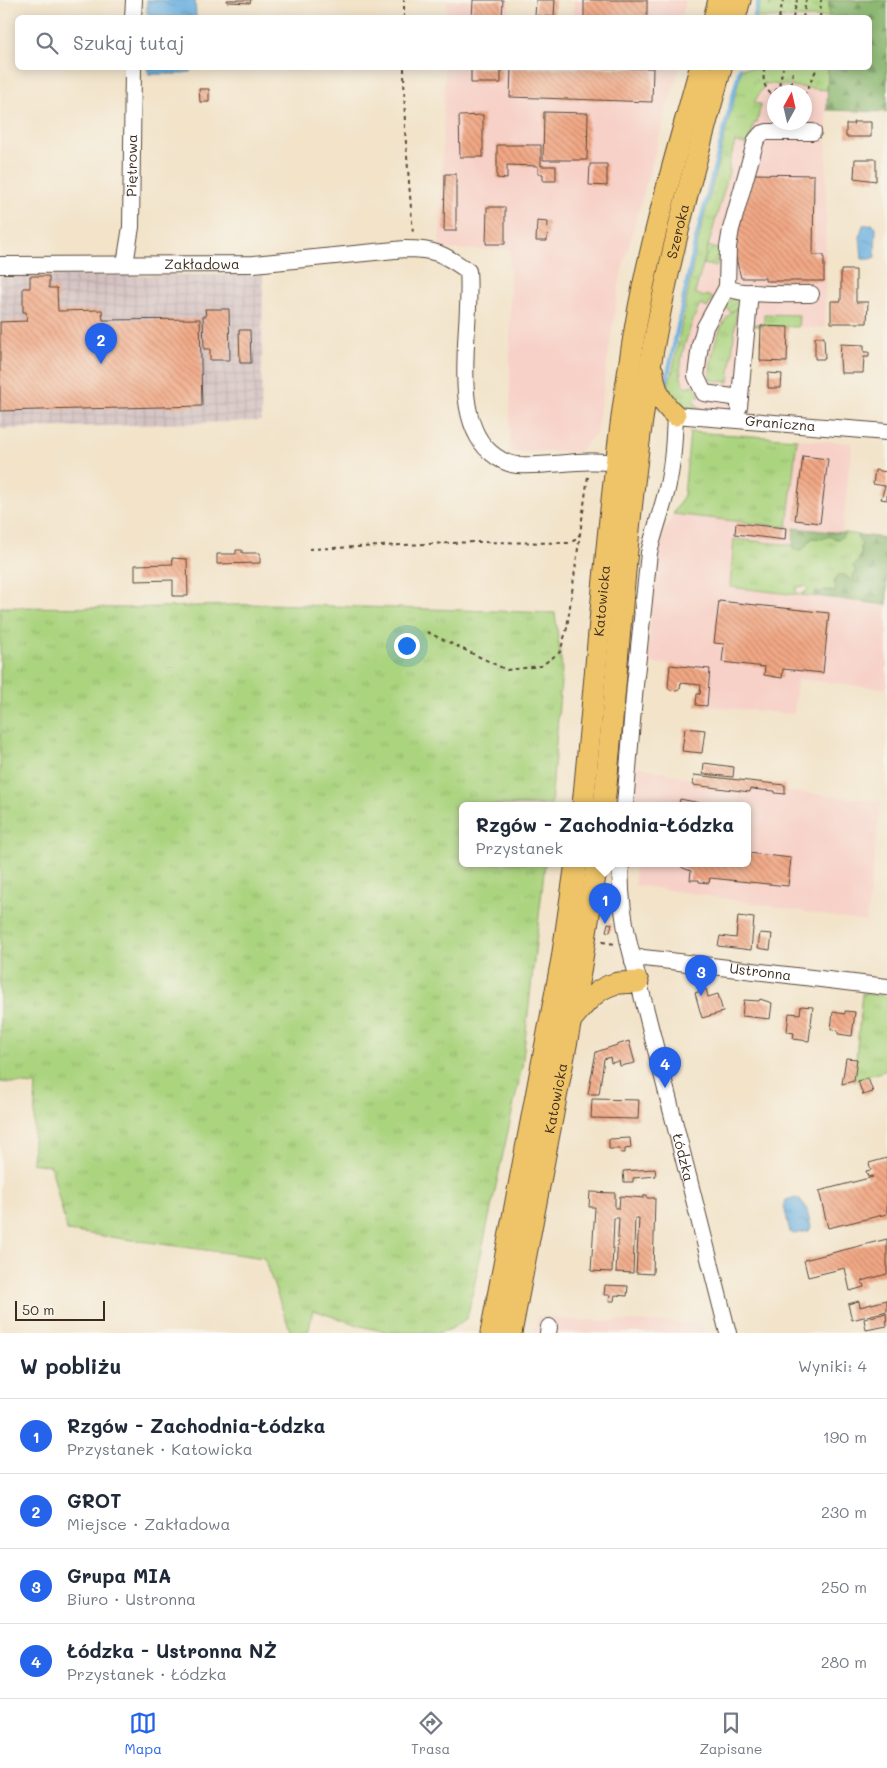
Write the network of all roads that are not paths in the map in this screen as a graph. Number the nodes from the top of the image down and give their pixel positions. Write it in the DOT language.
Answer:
graph roads {
  1 [pos="134,0"];
  2 [pos="719,0"];
  3 [pos="740,0"];
  4 [pos="133,15"];
  5 [pos="715,15"];
  6 [pos="736,15"];
  7 [pos="133,70"];
  8 [pos="699,70"];
  9 [pos="721,70"];
  10 [pos="813,132"];
  11 [pos="125,264"];
  12 [pos="0,265"];
  13 [pos="728,287"];
  14 [pos="750,292"];
  15 [pos="811,294"];
  16 [pos="652,359"];
  17 [pos="635,397"];
  18 [pos="740,398"];
  19 [pos="675,414"];
  20 [pos="738,419"];
  21 [pos="887,432"];
  22 [pos="616,464"];
  23 [pos="583,802"];
  24 [pos="604,802"];
  25 [pos="625,802"];
  26 [pos="575,867"];
  27 [pos="597,867"];
  28 [pos="621,867"];
  29 [pos="636,972"];
  30 [pos="887,987"];
  31 [pos="571,1020"];
  32 [pos="494,1331"];
  33 [pos="728,1333"];
  1 -- 4 [label="street"];
  2 -- 5 [label="main road"];
  3 -- 6 [label="main road"];
  7 -- 11 [label="street, Piętrowa"];
  8 -- 17 [label="main road, Szeroka"];
  9 -- 16 [label="main road, Szeroka"];
  10 -- 13 [label="street"];
  11 -- 12 [label="street, Zakładowa"];
  11 -- 22 [label="street, Zakładowa"];
  13 -- 14 [label="street"];
  13 -- 18 [label="street"];
  14 -- 15 [label="street"];
  14 -- 18 [label="street"];
  16 -- 17 [label="main road, Szeroka"];
  16 -- 19 [label="main road"];
  17 -- 22 [label="main road, Katowicka"];
  17 -- 24 [label="main road, Katowicka"];
  18 -- 20 [label="street"];
  19 -- 20 [label="street, Graniczna"];
  19 -- 25 [label="street"];
  20 -- 21 [label="street, Graniczna"];
  22 -- 23 [label="main road, Katowicka"];
  26 -- 32 [label="main road, Katowicka"];
  27 -- 31 [label="main road, Katowicka"];
  28 -- 29 [label="street, Łódzka"];
  29 -- 30 [label="street, Ustronna"];
  29 -- 31 [label="main road"];
  29 -- 33 [label="street, Łódzka"];
  31 -- 32 [label="main road, Katowicka"];
}
